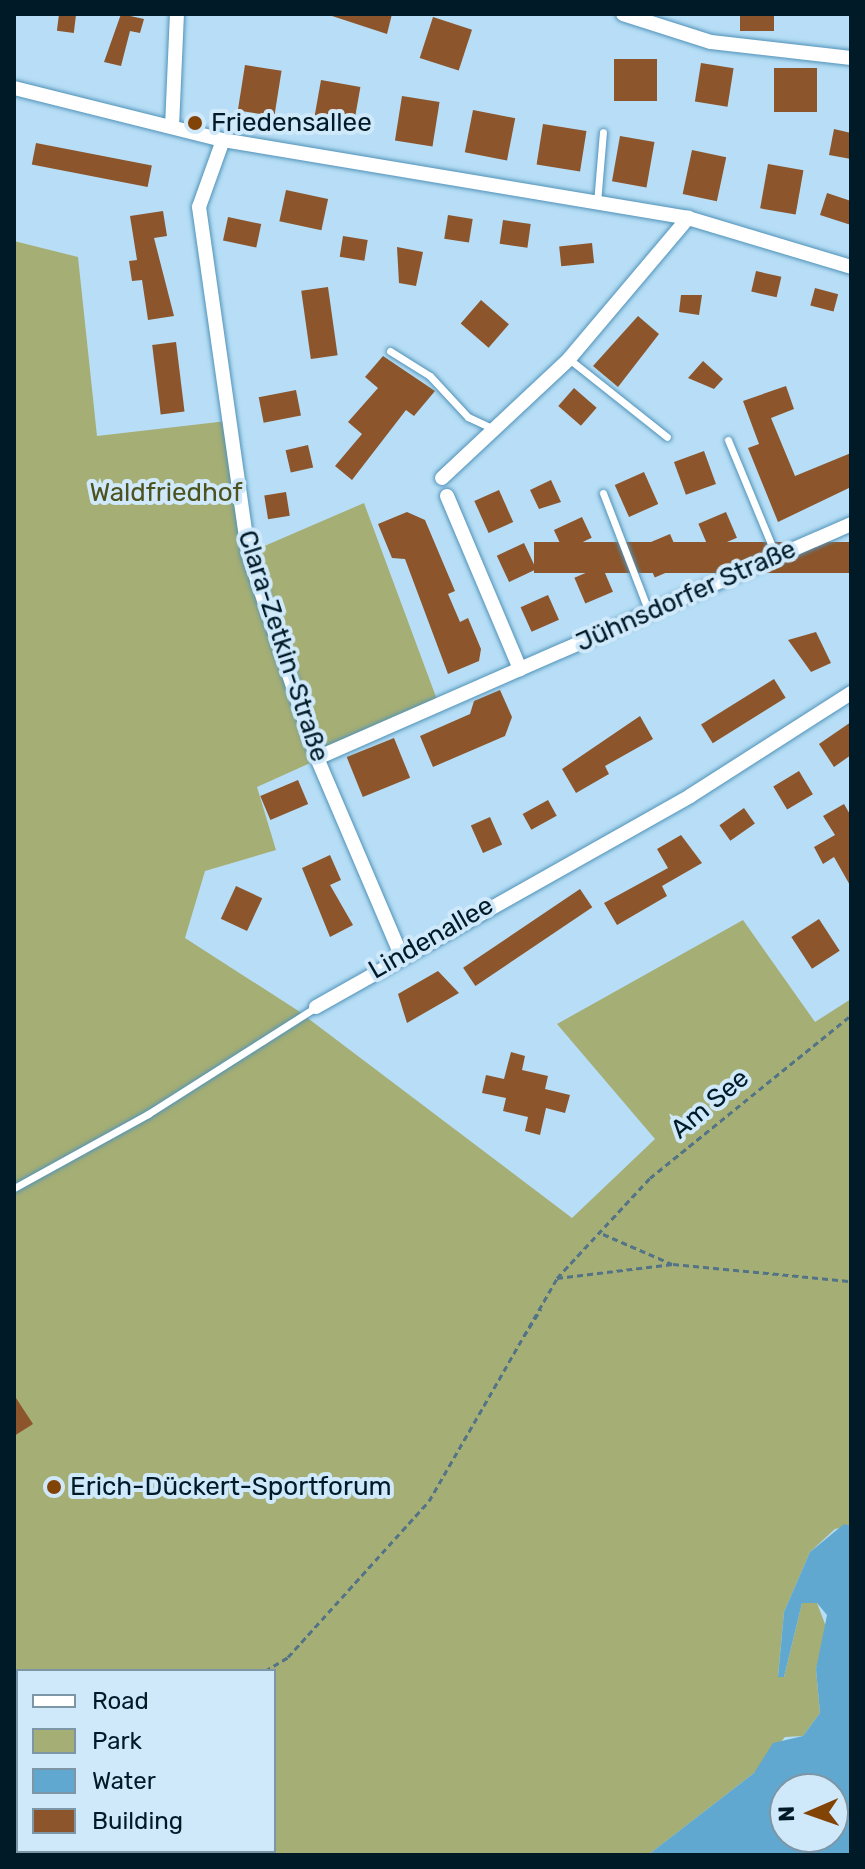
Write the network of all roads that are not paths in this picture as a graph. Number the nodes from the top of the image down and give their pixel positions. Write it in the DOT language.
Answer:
graph roads {
  1 [pos="177,14"];
  2 [pos="623,14"];
  3 [pos="851,58"];
  4 [pos="14,88"];
  5 [pos="172,127"];
  6 [pos="603,132"];
  7 [pos="223,140"];
  8 [pos="597,203"];
  9 [pos="688,218"];
  10 [pos="851,267"];
  11 [pos="390,351"];
  12 [pos="569,359"];
  13 [pos="494,429"];
  14 [pos="667,437"];
  15 [pos="728,440"];
  16 [pos="442,478"];
  17 [pos="603,493"];
  18 [pos="447,496"];
  19 [pos="851,524"];
  20 [pos="776,556"];
  21 [pos="649,612"];
  22 [pos="520,669"];
  23 [pos="851,693"];
  24 [pos="317,758"];
  25 [pos="400,953"];
  26 [pos="316,1007"];
  27 [pos="14,1188"];
  1 -- 5 [label="street"];
  2 -- 3 [label="street"];
  4 -- 5 [label="street"];
  5 -- 7 [label="street"];
  6 -- 8 [label="lane"];
  7 -- 8 [label="street"];
  7 -- 24 [label="street, Clara-Zetkin-Straße"];
  8 -- 9 [label="street"];
  9 -- 10 [label="street"];
  9 -- 12 [label="street"];
  11 -- 13 [label="lane"];
  12 -- 13 [label="street"];
  12 -- 14 [label="lane"];
  13 -- 16 [label="street"];
  15 -- 20 [label="lane"];
  17 -- 21 [label="lane"];
  18 -- 22 [label="street"];
  19 -- 20 [label="street, Jühnsdorfer Straße"];
  20 -- 21 [label="street, Jühnsdorfer Straße"];
  21 -- 22 [label="street, Jühnsdorfer Straße"];
  22 -- 24 [label="street, Jühnsdorfer Straße"];
  23 -- 25 [label="street, Lindenallee"];
  24 -- 25 [label="street, Clara-Zetkin-Straße"];
  25 -- 26 [label="street, Lindenallee"];
  26 -- 27 [label="lane, Lindenallee"];
}
